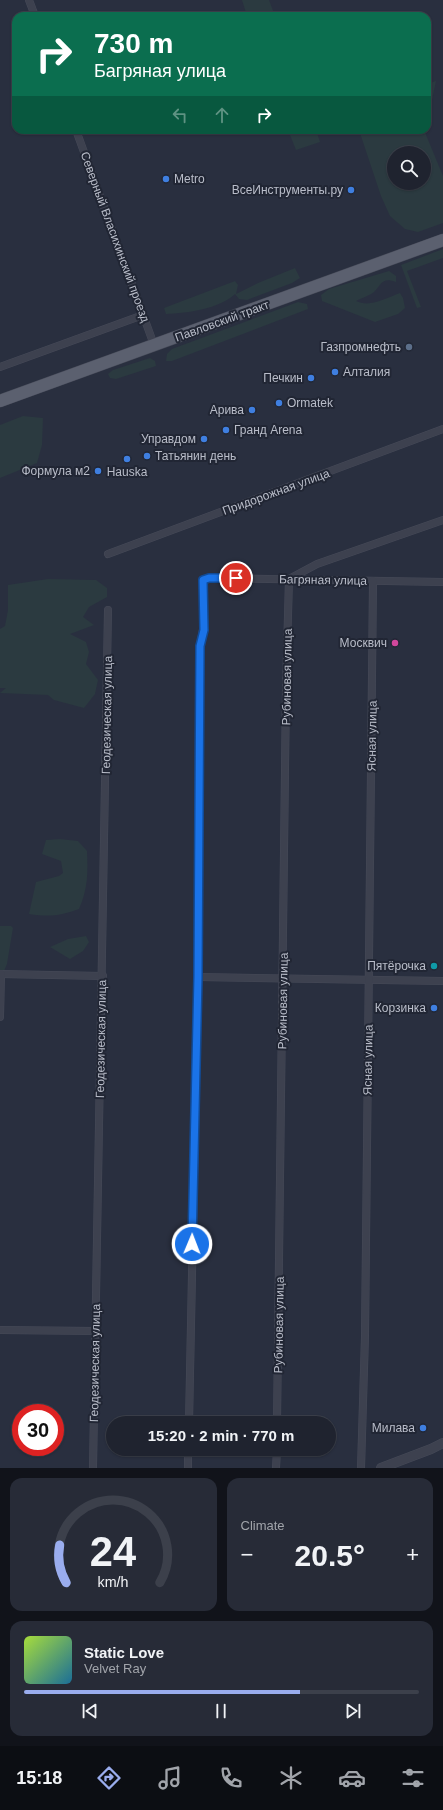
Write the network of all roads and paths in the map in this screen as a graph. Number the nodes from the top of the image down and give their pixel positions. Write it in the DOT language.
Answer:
graph roads {
  1 [pos="29,0"];
  2 [pos="34,12"];
  3 [pos="77,134"];
  4 [pos="443,240"];
  5 [pos="143,315"];
  6 [pos="154,345"];
  7 [pos="0,367"];
  8 [pos="0,401"];
  9 [pos="443,429"];
  10 [pos="443,520"];
  11 [pos="108,554"];
  12 [pos="290,579"];
  13 [pos="373,580"];
  14 [pos="443,582"];
  15 [pos="108,610"];
  16 [pos="0,974"];
  17 [pos="103,976"];
  18 [pos="198,977"];
  19 [pos="284,979"];
  20 [pos="370,981"];
  21 [pos="443,981"];
  22 [pos="0,1017"];
  23 [pos="0,1330"];
  24 [pos="95,1331"];
  25 [pos="188,1416"];
  26 [pos="277,1416"];
  27 [pos="443,1443"];
  28 [pos="188,1456"];
  29 [pos="277,1456"];
  30 [pos="93,1468"];
  31 [pos="188,1468"];
  32 [pos="276,1468"];
  33 [pos="361,1468"];
  34 [pos="381,1468"];
  1 -- 2 [label="street"];
  3 -- 5 [label="street, Северный Власихинский проезд"];
  4 -- 6 [label="main road, Павловский тракт"];
  5 -- 6 [label="street, Северный Власихинский проезд"];
  5 -- 7 [label="street"];
  6 -- 8 [label="main road, Павловский тракт"];
  9 -- 11 [label="street, Придорожная улица"];
  10 -- 12 [label="street"];
  12 -- 13 [label="street, Багряная улица"];
  12 -- 18 [label="street, Багряная улица"];
  12 -- 19 [label="street, Рубиновая улица"];
  13 -- 14 [label="street, Багряная улица"];
  13 -- 20 [label="street, Ясная улица"];
  15 -- 17 [label="street, Геодезическая улица"];
  16 -- 17 [label="street"];
  16 -- 22 [label="street"];
  17 -- 24 [label="street, Геодезическая улица"];
  18 -- 19 [label="street"];
  18 -- 25 [label="street"];
  19 -- 20 [label="street"];
  19 -- 26 [label="street, Рубиновая улица"];
  20 -- 21 [label="street"];
  20 -- 33 [label="street, Ясная улица"];
  23 -- 24 [label="street"];
  24 -- 30 [label="street, Геодезическая улица"];
  27 -- 34 [label="street"];
  28 -- 31 [label="street"];
  29 -- 32 [label="street"];
}
